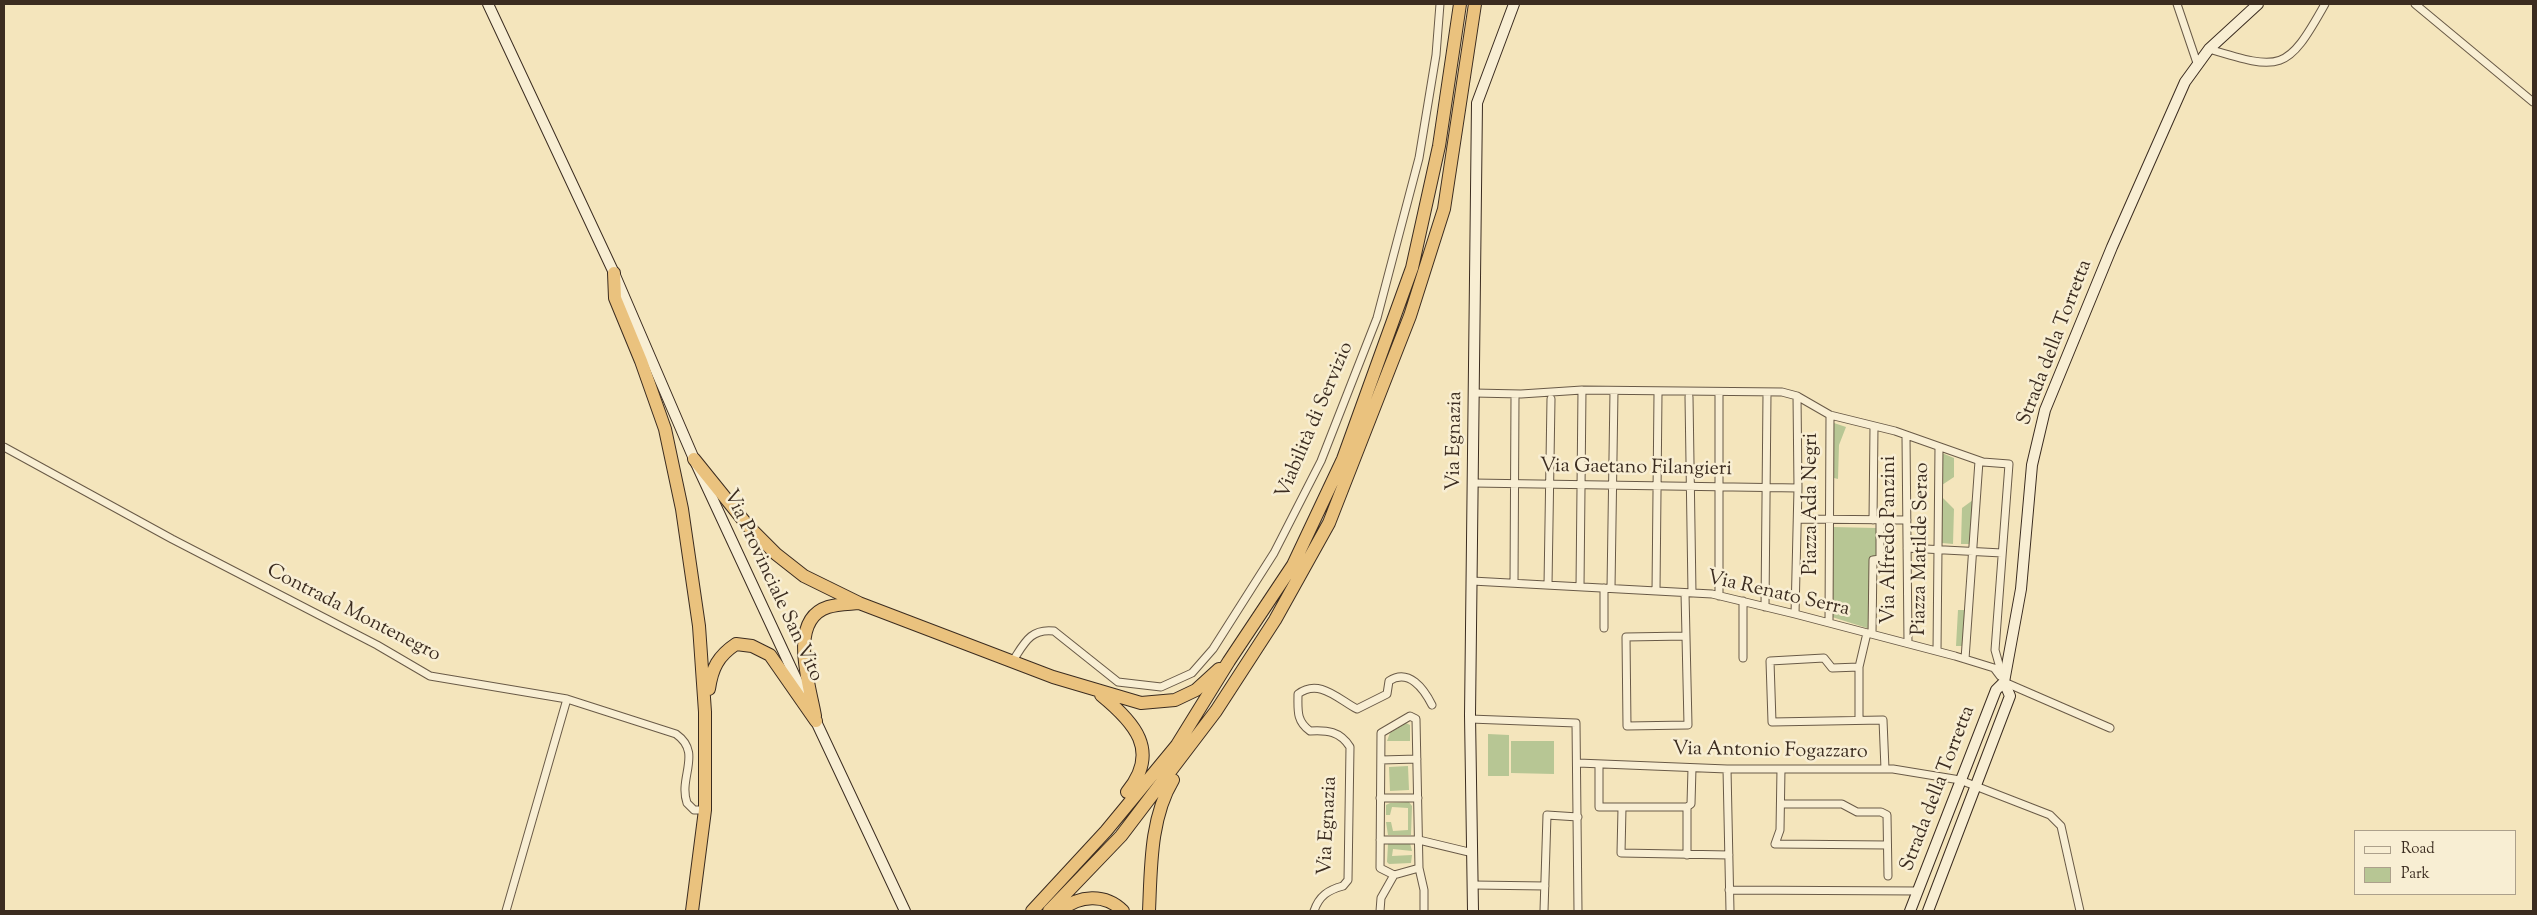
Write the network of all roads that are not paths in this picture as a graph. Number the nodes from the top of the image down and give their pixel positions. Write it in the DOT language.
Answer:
graph roads {
  1 [pos="488,4"];
  2 [pos="1440,4"];
  3 [pos="1460,4"];
  4 [pos="1475,4"];
  5 [pos="1514,4"];
  6 [pos="2177,4"];
  7 [pos="2258,4"];
  8 [pos="2325,4"];
  9 [pos="2415,4"];
  10 [pos="2209,49"];
  11 [pos="2196,63"];
  12 [pos="2533,102"];
  13 [pos="614,273"];
  14 [pos="1582,390"];
  15 [pos="1614,391"];
  16 [pos="1474,393"];
  17 [pos="1719,393"];
  18 [pos="1658,394"];
  19 [pos="1766,394"];
  20 [pos="1797,396"];
  21 [pos="1516,397"];
  22 [pos="1689,397"];
  23 [pos="1551,398"];
  24 [pos="1830,415"];
  25 [pos="1874,426"];
  26 [pos="1906,437"];
  27 [pos="1939,447"];
  28 [pos="4,448"];
  29 [pos="694,459"];
  30 [pos="1979,461"];
  31 [pos="1473,483"];
  32 [pos="1514,484"];
  33 [pos="1550,484"];
  34 [pos="1582,485"];
  35 [pos="1613,485"];
  36 [pos="1657,486"];
  37 [pos="1690,486"];
  38 [pos="1719,487"];
  39 [pos="1766,487"];
  40 [pos="1798,488"];
  41 [pos="1798,519"];
  42 [pos="1830,519"];
  43 [pos="1876,520"];
  44 [pos="1907,520"];
  45 [pos="1907,548"];
  46 [pos="1938,550"];
  47 [pos="1972,551"];
  48 [pos="2002,553"];
  49 [pos="1472,581"];
  50 [pos="1514,583"];
  51 [pos="1548,585"];
  52 [pos="1580,587"];
  53 [pos="1608,588"];
  54 [pos="1656,591"];
  55 [pos="1688,593"];
  56 [pos="1719,596"];
  57 [pos="1743,601"];
  58 [pos="859,603"];
  59 [pos="1766,606"];
  60 [pos="1795,614"];
  61 [pos="1829,622"];
  62 [pos="1604,628"];
  63 [pos="1870,633"];
  64 [pos="1686,636"];
  65 [pos="1908,643"];
  66 [pos="1937,651"];
  67 [pos="1743,658"];
  68 [pos="1965,659"];
  69 [pos="1229,661"];
  70 [pos="1012,662"];
  71 [pos="1859,667"];
  72 [pos="2004,682"];
  73 [pos="1097,692"];
  74 [pos="567,699"];
  75 [pos="1432,706"];
  76 [pos="1216,711"];
  77 [pos="705,712"];
  78 [pos="1470,719"];
  79 [pos="1859,720"];
  80 [pos="816,721"];
  81 [pos="2110,728"];
  82 [pos="1417,758"];
  83 [pos="1381,760"];
  84 [pos="1578,764"];
  85 [pos="1599,764"];
  86 [pos="1692,768"];
  87 [pos="1727,769"];
  88 [pos="1781,769"];
  89 [pos="1885,770"];
  90 [pos="1960,780"];
  91 [pos="1976,786"];
  92 [pos="1380,798"];
  93 [pos="1418,798"];
  94 [pos="1781,804"];
  95 [pos="1687,807"];
  96 [pos="1622,808"];
  97 [pos="705,810"];
  98 [pos="1578,817"];
  99 [pos="1380,840"];
  100 [pos="1419,840"];
  101 [pos="1887,845"];
  102 [pos="1473,853"];
  103 [pos="1687,854"];
  104 [pos="1728,855"];
  105 [pos="1419,868"];
  106 [pos="1070,870"];
  107 [pos="1394,875"];
  108 [pos="1888,876"];
  109 [pos="1474,885"];
  110 [pos="1545,886"];
  111 [pos="1729,890"];
  112 [pos="1918,891"];
  113 [pos="506,911"];
  114 [pos="692,911"];
  115 [pos="905,911"];
  116 [pos="1032,911"];
  117 [pos="1049,911"];
  118 [pos="1060,911"];
  119 [pos="1123,911"];
  120 [pos="1149,911"];
  121 [pos="1314,911"];
  122 [pos="1380,911"];
  123 [pos="1424,911"];
  124 [pos="1473,911"];
  125 [pos="1544,911"];
  126 [pos="1578,911"];
  127 [pos="1730,911"];
  128 [pos="1910,911"];
  129 [pos="1928,911"];
  130 [pos="2080,911"];
  1 -- 13 [label="street, Via Provinciale San Vito"];
  2 -- 70 [label="street, Viabilità di Servizio"];
  3 -- 69 [label="highway"];
  4 -- 76 [label="highway"];
  5 -- 16 [label="street, Via Egnazia"];
  6 -- 11 [label="street"];
  7 -- 10 [label="street, Strada della Torretta"];
  8 -- 10 [label="street"];
  9 -- 12 [label="street"];
  10 -- 11 [label="street, Strada della Torretta"];
  11 -- 72 [label="street, Strada della Torretta"];
  13 -- 29 [label="street, Via Provinciale San Vito"];
  13 -- 77 [label="highway"];
  14 -- 15 [label="street"];
  14 -- 16 [label="street"];
  14 -- 34 [label="street"];
  15 -- 20 [label="street"];
  15 -- 35 [label="street"];
  16 -- 31 [label="street, Via Egnazia"];
  17 -- 38 [label="street"];
  18 -- 36 [label="street"];
  19 -- 39 [label="street"];
  20 -- 24 [label="street"];
  20 -- 40 [label="street"];
  21 -- 32 [label="street"];
  22 -- 37 [label="street"];
  23 -- 33 [label="street"];
  24 -- 25 [label="street"];
  24 -- 42 [label="street, Piazza Ada Negri"];
  25 -- 26 [label="street"];
  25 -- 43 [label="street"];
  26 -- 27 [label="street"];
  26 -- 44 [label="street, Via Alfredo Panzini"];
  27 -- 30 [label="street"];
  27 -- 46 [label="street, Piazza Matilde Serao"];
  28 -- 74 [label="street, Contrada Montenegro"];
  29 -- 58 [label="highway"];
  29 -- 80 [label="street, Via Provinciale San Vito"];
  30 -- 47 [label="street"];
  30 -- 48 [label="street, Strada della Torretta"];
  31 -- 32 [label="street, Via Gaetano Filangieri"];
  31 -- 49 [label="street, Via Egnazia"];
  32 -- 33 [label="street, Via Gaetano Filangieri"];
  32 -- 50 [label="street"];
  33 -- 34 [label="street, Via Gaetano Filangieri"];
  33 -- 51 [label="street"];
  34 -- 35 [label="street, Via Gaetano Filangieri"];
  34 -- 52 [label="street"];
  35 -- 36 [label="street, Via Gaetano Filangieri"];
  35 -- 53 [label="street"];
  36 -- 37 [label="street, Via Gaetano Filangieri"];
  36 -- 54 [label="street"];
  37 -- 38 [label="street, Via Gaetano Filangieri"];
  37 -- 55 [label="street"];
  38 -- 39 [label="street, Via Gaetano Filangieri"];
  38 -- 56 [label="street"];
  39 -- 40 [label="street, Via Gaetano Filangieri"];
  39 -- 59 [label="street"];
  40 -- 41 [label="street"];
  41 -- 42 [label="street"];
  41 -- 60 [label="street"];
  42 -- 43 [label="street"];
  42 -- 61 [label="street, Piazza Ada Negri"];
  43 -- 44 [label="street"];
  43 -- 63 [label="street"];
  44 -- 45 [label="street, Via Alfredo Panzini"];
  45 -- 46 [label="street"];
  45 -- 65 [label="street, Via Alfredo Panzini"];
  46 -- 47 [label="street"];
  46 -- 66 [label="street, Piazza Matilde Serao"];
  47 -- 48 [label="street"];
  47 -- 68 [label="street"];
  48 -- 72 [label="street, Strada della Torretta"];
  49 -- 50 [label="street, Via Renato Serra"];
  49 -- 78 [label="street, Via Egnazia"];
  50 -- 51 [label="street, Via Renato Serra"];
  51 -- 52 [label="street, Via Renato Serra"];
  52 -- 53 [label="street, Via Renato Serra"];
  53 -- 54 [label="street, Via Renato Serra"];
  53 -- 62 [label="street"];
  54 -- 55 [label="street, Via Renato Serra"];
  55 -- 56 [label="street, Via Renato Serra"];
  55 -- 64 [label="street"];
  56 -- 57 [label="street, Via Renato Serra"];
  57 -- 59 [label="street, Via Renato Serra"];
  57 -- 67 [label="street"];
  58 -- 70 [label="highway"];
  58 -- 80 [label="highway"];
  59 -- 60 [label="street, Via Renato Serra"];
  60 -- 61 [label="street, Via Renato Serra"];
  61 -- 63 [label="street, Via Renato Serra"];
  63 -- 65 [label="street, Via Renato Serra"];
  63 -- 71 [label="street"];
  64 -- 64 [label="street"];
  65 -- 66 [label="street, Via Renato Serra"];
  66 -- 68 [label="street, Via Renato Serra"];
  68 -- 72 [label="street, Via Renato Serra"];
  69 -- 73 [label="highway"];
  69 -- 106 [label="highway"];
  70 -- 73 [label="highway"];
  71 -- 79 [label="street"];
  71 -- 79 [label="street"];
  72 -- 81 [label="street"];
  72 -- 90 [label="street, Strada della Torretta"];
  72 -- 91 [label="street, Strada della Torretta"];
  73 -- 106 [label="highway"];
  74 -- 97 [label="street, Contrada Montenegro"];
  74 -- 113 [label="street"];
  75 -- 121 [label="street, Via Egnazia"];
  76 -- 117 [label="highway"];
  76 -- 120 [label="highway"];
  77 -- 80 [label="highway"];
  77 -- 97 [label="highway"];
  78 -- 84 [label="street"];
  78 -- 102 [label="street, Via Egnazia"];
  79 -- 89 [label="street"];
  80 -- 115 [label="street, Via Provinciale San Vito"];
  82 -- 83 [label="street"];
  82 -- 83 [label="street"];
  82 -- 93 [label="street"];
  83 -- 92 [label="street"];
  84 -- 85 [label="street, Via Antonio Fogazzaro"];
  84 -- 98 [label="street"];
  85 -- 86 [label="street, Via Antonio Fogazzaro"];
  85 -- 96 [label="street"];
  86 -- 87 [label="street, Via Antonio Fogazzaro"];
  86 -- 95 [label="street"];
  87 -- 88 [label="street, Via Antonio Fogazzaro"];
  87 -- 104 [label="street"];
  88 -- 89 [label="street, Via Antonio Fogazzaro"];
  88 -- 94 [label="street"];
  89 -- 90 [label="street, Via Antonio Fogazzaro"];
  90 -- 91 [label="street, Via Antonio Fogazzaro"];
  90 -- 112 [label="street, Strada della Torretta"];
  91 -- 129 [label="street, Strada della Torretta"];
  91 -- 130 [label="street, Via Antonio Fogazzaro"];
  92 -- 93 [label="street"];
  92 -- 99 [label="street"];
  93 -- 100 [label="street"];
  94 -- 101 [label="street"];
  94 -- 101 [label="street"];
  95 -- 96 [label="street"];
  95 -- 103 [label="street"];
  96 -- 103 [label="street"];
  97 -- 114 [label="highway"];
  98 -- 110 [label="street"];
  98 -- 126 [label="street"];
  99 -- 100 [label="street"];
  99 -- 107 [label="street"];
  100 -- 102 [label="street"];
  100 -- 105 [label="street"];
  101 -- 108 [label="street"];
  102 -- 109 [label="street, Via Egnazia"];
  103 -- 104 [label="street"];
  104 -- 111 [label="street"];
  105 -- 107 [label="street"];
  105 -- 123 [label="street"];
  106 -- 116 [label="highway"];
  107 -- 122 [label="street"];
  109 -- 110 [label="street"];
  109 -- 124 [label="street, Via Egnazia"];
  110 -- 125 [label="street"];
  111 -- 112 [label="street"];
  111 -- 127 [label="street"];
  112 -- 128 [label="street, Strada della Torretta"];
  118 -- 119 [label="highway"];
}
